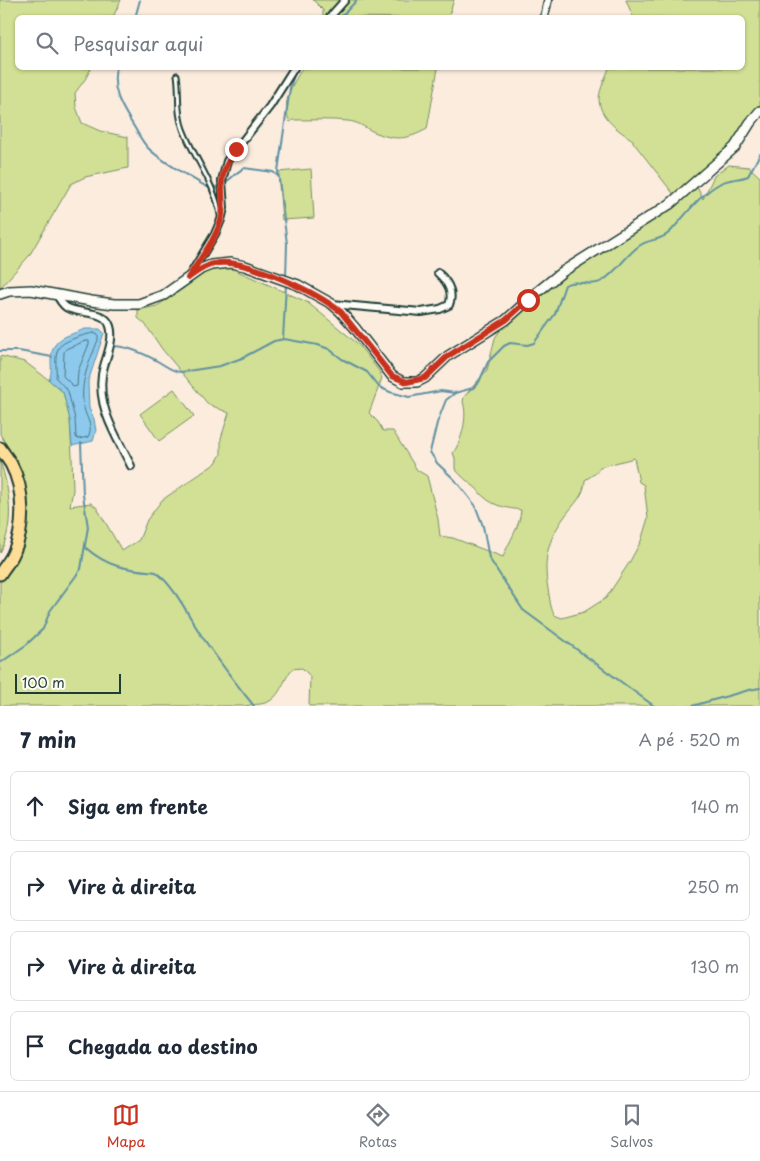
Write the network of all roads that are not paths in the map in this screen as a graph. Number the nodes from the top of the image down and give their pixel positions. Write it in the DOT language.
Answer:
graph roads {
  1 [pos="345,0"];
  2 [pos="548,0"];
  3 [pos="332,15"];
  4 [pos="545,15"];
  5 [pos="293,70"];
  6 [pos="177,74"];
  7 [pos="760,111"];
  8 [pos="221,220"];
  9 [pos="438,273"];
  10 [pos="188,278"];
  11 [pos="0,294"];
  12 [pos="57,295"];
  13 [pos="332,304"];
  14 [pos="0,448"];
  15 [pos="131,466"];
  16 [pos="0,574"];
  1 -- 3 [label="street"];
  2 -- 4 [label="street"];
  5 -- 8 [label="street"];
  6 -- 8 [label="lane"];
  7 -- 13 [label="street"];
  8 -- 10 [label="street"];
  9 -- 13 [label="street"];
  10 -- 12 [label="street"];
  10 -- 13 [label="street"];
  11 -- 12 [label="street"];
  12 -- 15 [label="street"];
  14 -- 16 [label="highway"];
}
